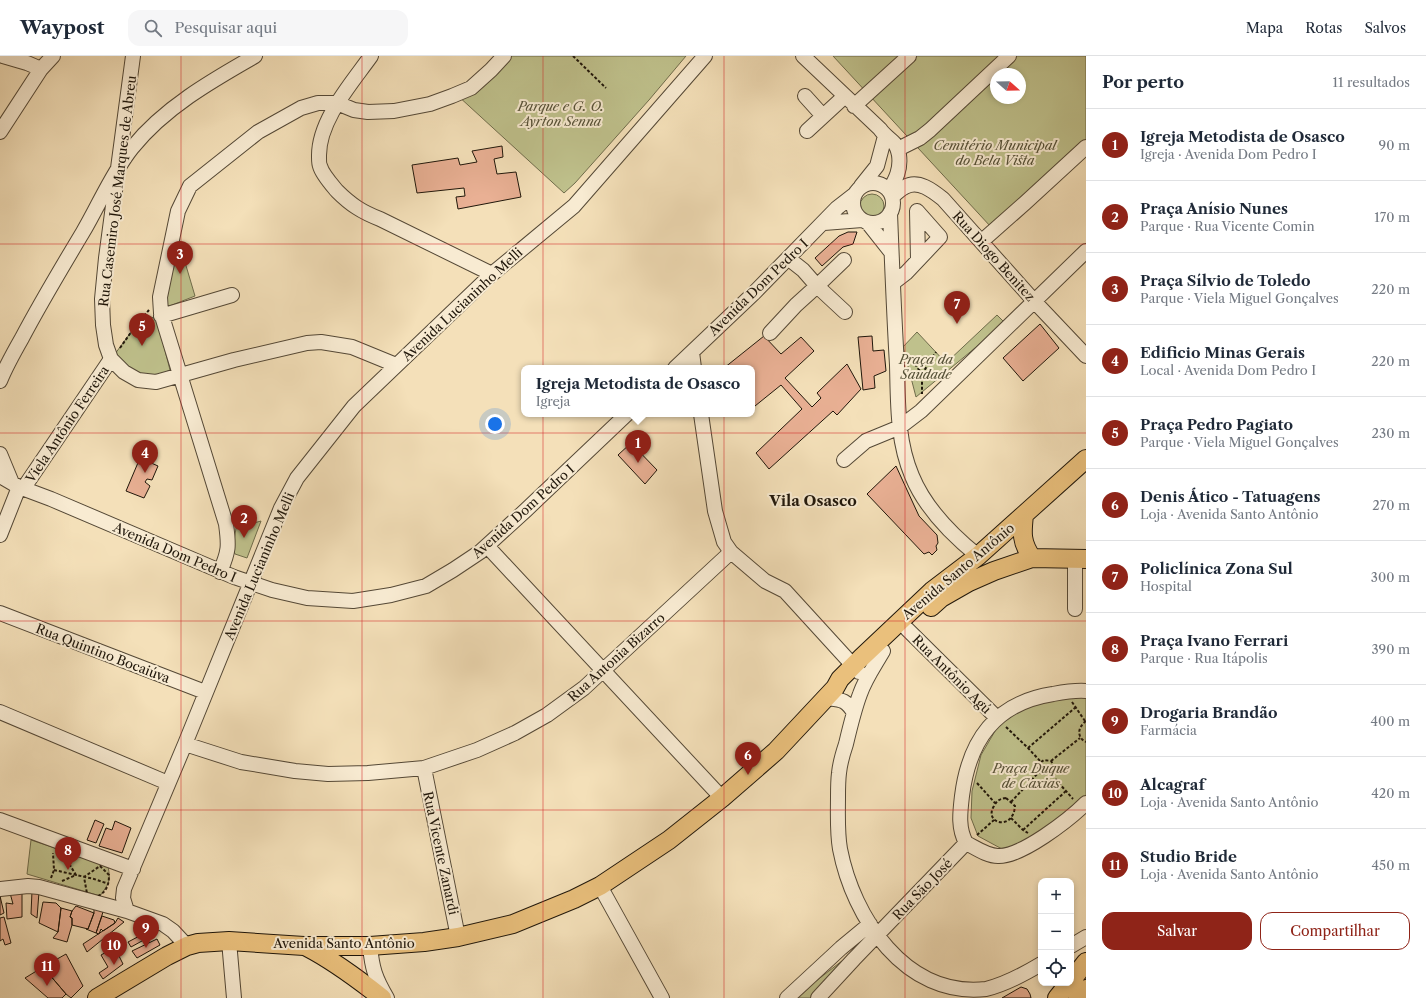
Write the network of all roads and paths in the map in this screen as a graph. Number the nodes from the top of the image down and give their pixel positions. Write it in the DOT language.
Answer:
graph roads {
  1 [pos="3,56"];
  2 [pos="53,56"];
  3 [pos="133,56"];
  4 [pos="255,56"];
  5 [pos="371,56"];
  6 [pos="504,56"];
  7 [pos="573,56"];
  8 [pos="705,56"];
  9 [pos="803,56"];
  10 [pos="909,56"];
  11 [pos="1009,56"];
  12 [pos="41,69"];
  13 [pos="606,88"];
  14 [pos="805,96"];
  15 [pos="849,101"];
  16 [pos="337,103"];
  17 [pos="823,116"];
  18 [pos="807,131"];
  19 [pos="0,132"];
  20 [pos="885,136"];
  21 [pos="1086,147"];
  22 [pos="898,149"];
  23 [pos="119,167"];
  24 [pos="858,190"];
  25 [pos="891,194"];
  26 [pos="890,213"];
  27 [pos="824,222"];
  28 [pos="865,222"];
  29 [pos="982,241"];
  30 [pos="1086,251"];
  31 [pos="891,252"];
  32 [pos="789,259"];
  33 [pos="844,260"];
  34 [pos="918,260"];
  35 [pos="492,274"];
  36 [pos="893,283"];
  37 [pos="818,286"];
  38 [pos="232,294"];
  39 [pos="160,297"];
  40 [pos="1034,301"];
  41 [pos="845,312"];
  42 [pos="161,316"];
  43 [pos="770,333"];
  44 [pos="692,352"];
  45 [pos="936,352"];
  46 [pos="1086,356"];
  47 [pos="111,360"];
  48 [pos="912,360"];
  49 [pos="396,365"];
  50 [pos="678,365"];
  51 [pos="694,365"];
  52 [pos="922,374"];
  53 [pos="179,375"];
  54 [pos="0,381"];
  55 [pos="922,412"];
  56 [pos="624,417"];
  57 [pos="701,417"];
  58 [pos="900,427"];
  59 [pos="0,454"];
  60 [pos="1086,459"];
  61 [pos="844,460"];
  62 [pos="13,484"];
  63 [pos="1024,515"];
  64 [pos="0,535"];
  65 [pos="487,546"];
  66 [pos="731,552"];
  67 [pos="978,556"];
  68 [pos="1032,558"];
  69 [pos="1080,558"];
  70 [pos="220,572"];
  71 [pos="251,583"];
  72 [pos="1075,609"];
  73 [pos="0,613"];
  74 [pos="907,629"];
  75 [pos="883,652"];
  76 [pos="603,671"];
  77 [pos="853,672"];
  78 [pos="1086,691"];
  79 [pos="205,692"];
  80 [pos="1066,692"];
  81 [pos="830,693"];
  82 [pos="1076,707"];
  83 [pos="0,712"];
  84 [pos="854,713"];
  85 [pos="997,718"];
  86 [pos="1086,721"];
  87 [pos="1080,738"];
  88 [pos="1086,742"];
  89 [pos="185,744"];
  90 [pos="1028,748"];
  91 [pos="1052,761"];
  92 [pos="1040,762"];
  93 [pos="424,768"];
  94 [pos="1039,772"];
  95 [pos="1050,772"];
  96 [pos="966,773"];
  97 [pos="168,783"];
  98 [pos="1066,791"];
  99 [pos="722,798"];
  100 [pos="995,802"];
  101 [pos="1011,802"];
  102 [pos="1084,809"];
  103 [pos="1011,818"];
  104 [pos="0,820"];
  105 [pos="994,820"];
  106 [pos="1023,830"];
  107 [pos="1040,838"];
  108 [pos="53,840"];
  109 [pos="966,843"];
  110 [pos="133,869"];
  111 [pos="54,870"];
  112 [pos="76,875"];
  113 [pos="84,877"];
  114 [pos="109,884"];
  115 [pos="600,886"];
  116 [pos="47,888"];
  117 [pos="0,889"];
  118 [pos="88,899"];
  119 [pos="127,911"];
  120 [pos="873,930"];
  121 [pos="458,937"];
  122 [pos="1086,937"];
  123 [pos="229,942"];
  124 [pos="1074,944"];
  125 [pos="187,946"];
  126 [pos="304,946"];
  127 [pos="370,946"];
  128 [pos="841,948"];
  129 [pos="854,959"];
  130 [pos="1086,962"];
  131 [pos="1038,966"];
  132 [pos="1074,977"];
  133 [pos="1067,986"];
  134 [pos="1086,989"];
  135 [pos="97,998"];
  136 [pos="234,998"];
  137 [pos="382,998"];
  138 [pos="387,998"];
  139 [pos="662,998"];
  140 [pos="787,998"];
  141 [pos="818,998"];
  142 [pos="1057,998"];
  143 [pos="1078,998"];
  1 -- 12 [label="street"];
  2 -- 12 [label="street"];
  3 -- 23 [label="street, Rua Casemiro José Marques de Abreu"];
  4 -- 23 [label="street"];
  5 -- 16 [label="street"];
  6 -- 16 [label="street"];
  7 -- 13 [label="path"];
  8 -- 35 [label="street, Avenida Lucianinho Melli"];
  9 -- 15 [label="street"];
  10 -- 15 [label="street"];
  11 -- 22 [label="street"];
  12 -- 19 [label="street"];
  14 -- 17 [label="street"];
  15 -- 17 [label="street"];
  15 -- 20 [label="street"];
  16 -- 35 [label="street"];
  16 -- 39 [label="street"];
  17 -- 18 [label="street"];
  20 -- 22 [label="street"];
  20 -- 24 [label="street"];
  21 -- 29 [label="street"];
  22 -- 25 [label="street"];
  23 -- 47 [label="street, Rua Casemiro José Marques de Abreu"];
  23 -- 54 [label="street"];
  24 -- 25 [label="street"];
  24 -- 27 [label="street, Avenida Dom Pedro I"];
  24 -- 28 [label="street"];
  25 -- 26 [label="street"];
  25 -- 29 [label="street, Rua Diogo Benitez"];
  26 -- 28 [label="street"];
  26 -- 31 [label="street"];
  27 -- 28 [label="street"];
  27 -- 32 [label="street, Avenida Dom Pedro I"];
  28 -- 31 [label="street"];
  29 -- 40 [label="street, Rua Diogo Benitez"];
  30 -- 40 [label="street"];
  31 -- 36 [label="street"];
  32 -- 37 [label="street"];
  32 -- 44 [label="street, Avenida Dom Pedro I"];
  33 -- 37 [label="street"];
  34 -- 36 [label="street"];
  35 -- 49 [label="street, Avenida Lucianinho Melli"];
  36 -- 58 [label="street"];
  37 -- 41 [label="street"];
  37 -- 43 [label="street"];
  38 -- 42 [label="street"];
  39 -- 42 [label="street"];
  39 -- 47 [label="path"];
  40 -- 46 [label="street, Rua Diogo Benitez"];
  40 -- 55 [label="street"];
  42 -- 53 [label="street"];
  44 -- 50 [label="street, Avenida Dom Pedro I"];
  44 -- 51 [label="street"];
  45 -- 52 [label="path"];
  47 -- 53 [label="street"];
  47 -- 62 [label="street, Viela Antônio Ferreira"];
  48 -- 52 [label="path"];
  49 -- 53 [label="street"];
  49 -- 71 [label="street, Avenida Lucianinho Melli"];
  52 -- 55 [label="path"];
  53 -- 70 [label="street"];
  55 -- 58 [label="street"];
  56 -- 65 [label="street, Avenida Dom Pedro I"];
  57 -- 66 [label="street"];
  58 -- 61 [label="street"];
  58 -- 67 [label="street"];
  59 -- 62 [label="street"];
  60 -- 63 [label="main road, Avenida Santo Antônio"];
  62 -- 64 [label="street, Viela Antônio Ferreira"];
  62 -- 70 [label="street, Avenida Dom Pedro I"];
  63 -- 67 [label="main road, Avenida Santo Antônio"];
  63 -- 68 [label="main road"];
  65 -- 71 [label="street, Avenida Dom Pedro I"];
  65 -- 76 [label="street"];
  66 -- 76 [label="street, Rua Antonia Bizarro"];
  66 -- 77 [label="street"];
  67 -- 68 [label="main road"];
  67 -- 77 [label="main road, Avenida Santo Antônio"];
  68 -- 69 [label="main road"];
  68 -- 74 [label="main road, Avenida Santo Antônio"];
  69 -- 72 [label="street"];
  70 -- 71 [label="street, Avenida Dom Pedro I"];
  71 -- 79 [label="street, Avenida Lucianinho Melli"];
  73 -- 79 [label="street, Rua Quintino Bocaiúva"];
  74 -- 75 [label="main road, Avenida Santo Antônio"];
  74 -- 85 [label="street, Rua Antônio Agú"];
  75 -- 77 [label="main road, Avenida Santo Antônio"];
  75 -- 84 [label="street"];
  76 -- 93 [label="street, Rua Antonia Bizarro"];
  76 -- 99 [label="street"];
  77 -- 81 [label="main road, Avenida Santo Antônio"];
  78 -- 80 [label="street"];
  79 -- 89 [label="street, Avenida Lucianinho Melli"];
  80 -- 82 [label="path"];
  80 -- 85 [label="street"];
  81 -- 84 [label="street"];
  81 -- 99 [label="main road, Avenida Santo Antônio"];
  82 -- 86 [label="path"];
  82 -- 90 [label="path"];
  83 -- 97 [label="street"];
  84 -- 120 [label="street"];
  85 -- 90 [label="path"];
  85 -- 96 [label="street"];
  86 -- 87 [label="path"];
  87 -- 88 [label="path"];
  87 -- 91 [label="path"];
  89 -- 93 [label="street, Rua Antonia Bizarro"];
  89 -- 97 [label="street, Avenida Lucianinho Melli"];
  90 -- 92 [label="path"];
  91 -- 92 [label="path"];
  91 -- 95 [label="path"];
  92 -- 94 [label="path"];
  93 -- 121 [label="street, Rua Vicente Zanardi"];
  94 -- 95 [label="path"];
  94 -- 101 [label="path"];
  95 -- 98 [label="path"];
  96 -- 100 [label="path"];
  96 -- 109 [label="street"];
  97 -- 110 [label="street, Avenida Lucianinho Melli"];
  98 -- 102 [label="path"];
  98 -- 106 [label="path"];
  99 -- 115 [label="main road, Avenida Santo Antônio"];
  100 -- 101 [label="path"];
  100 -- 105 [label="path"];
  101 -- 103 [label="path"];
  102 -- 107 [label="street"];
  103 -- 105 [label="path"];
  103 -- 106 [label="path"];
  104 -- 108 [label="street"];
  105 -- 109 [label="path"];
  106 -- 107 [label="path"];
  107 -- 109 [label="street"];
  108 -- 110 [label="street"];
  108 -- 111 [label="path"];
  108 -- 112 [label="path"];
  109 -- 120 [label="street, Rua São José"];
  110 -- 119 [label="street, Avenida Lucianinho Melli"];
  111 -- 112 [label="path"];
  111 -- 116 [label="path"];
  112 -- 113 [label="path"];
  112 -- 116 [label="path"];
  113 -- 114 [label="path"];
  113 -- 114 [label="path"];
  113 -- 118 [label="path"];
  114 -- 118 [label="path"];
  115 -- 121 [label="main road, Avenida Santo Antônio"];
  115 -- 139 [label="street"];
  116 -- 117 [label="street"];
  116 -- 118 [label="street"];
  118 -- 119 [label="street"];
  119 -- 125 [label="street"];
  120 -- 128 [label="street"];
  120 -- 129 [label="street"];
  120 -- 131 [label="street"];
  121 -- 127 [label="main road, Avenida Santo Antônio"];
  122 -- 124 [label="street"];
  123 -- 125 [label="main road, Avenida Santo Antônio"];
  123 -- 126 [label="main road, Avenida Santo Antônio"];
  123 -- 136 [label="street"];
  125 -- 135 [label="main road, Avenida Santo Antônio"];
  126 -- 127 [label="main road, Avenida Santo Antônio"];
  126 -- 137 [label="main road"];
  127 -- 138 [label="street"];
  128 -- 129 [label="street"];
  128 -- 140 [label="street"];
  129 -- 141 [label="street"];
  130 -- 132 [label="main road"];
  133 -- 142 [label="main road"];
  134 -- 143 [label="main road"];
}
